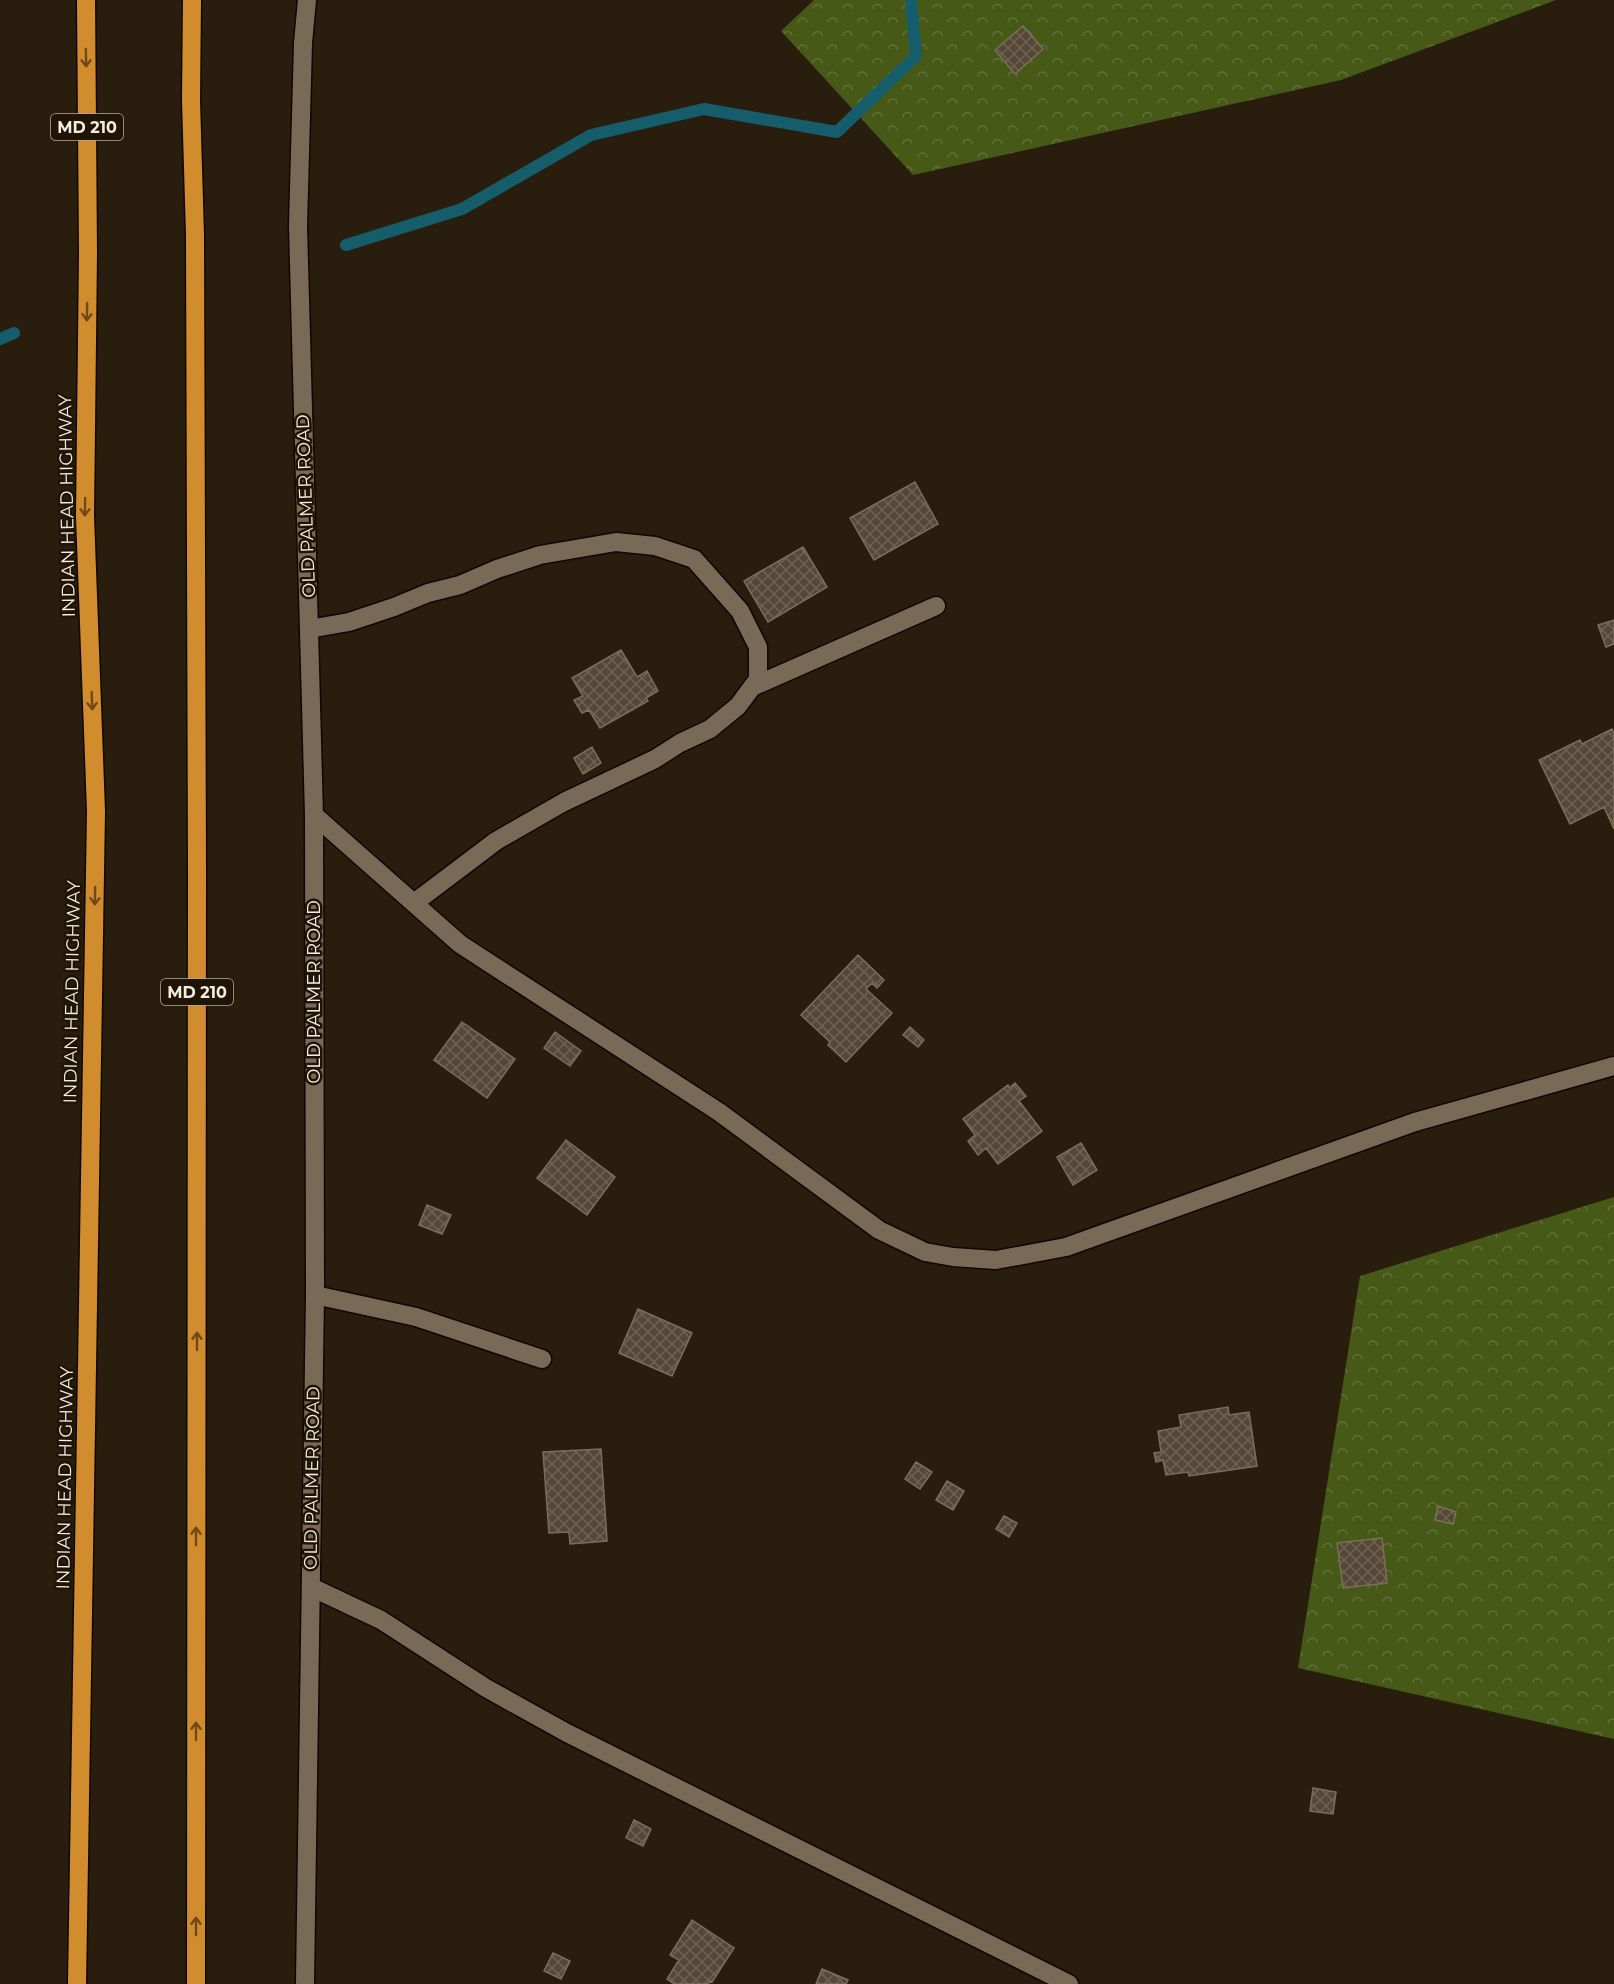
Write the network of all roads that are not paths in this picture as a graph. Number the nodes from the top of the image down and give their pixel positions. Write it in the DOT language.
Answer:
graph roads {
  1 [pos="86,0"];
  2 [pos="192,0"];
  3 [pos="307,0"];
  4 [pos="936,606"];
  5 [pos="309,629"];
  6 [pos="752,687"];
  7 [pos="314,814"];
  8 [pos="414,903"];
  9 [pos="1614,1066"];
  10 [pos="315,1295"];
  11 [pos="542,1359"];
  12 [pos="311,1587"];
  13 [pos="77,1984"];
  14 [pos="196,1984"];
  15 [pos="305,1984"];
  16 [pos="1068,1984"];
  1 -- 13 [label="highway, INDIAN HEAD HIGHWAY / MD 210, one-way"];
  14 -- 2 [label="highway, MD 210, one-way"];
  3 -- 5 [label="street, OLD PALMER ROAD"];
  4 -- 6 [label="street"];
  5 -- 6 [label="street"];
  5 -- 7 [label="street, OLD PALMER ROAD"];
  6 -- 8 [label="street"];
  7 -- 8 [label="street"];
  7 -- 10 [label="street, OLD PALMER ROAD"];
  8 -- 9 [label="street"];
  10 -- 11 [label="street"];
  10 -- 12 [label="street, OLD PALMER ROAD"];
  12 -- 15 [label="street, OLD PALMER ROAD"];
  12 -- 16 [label="street"];
}
